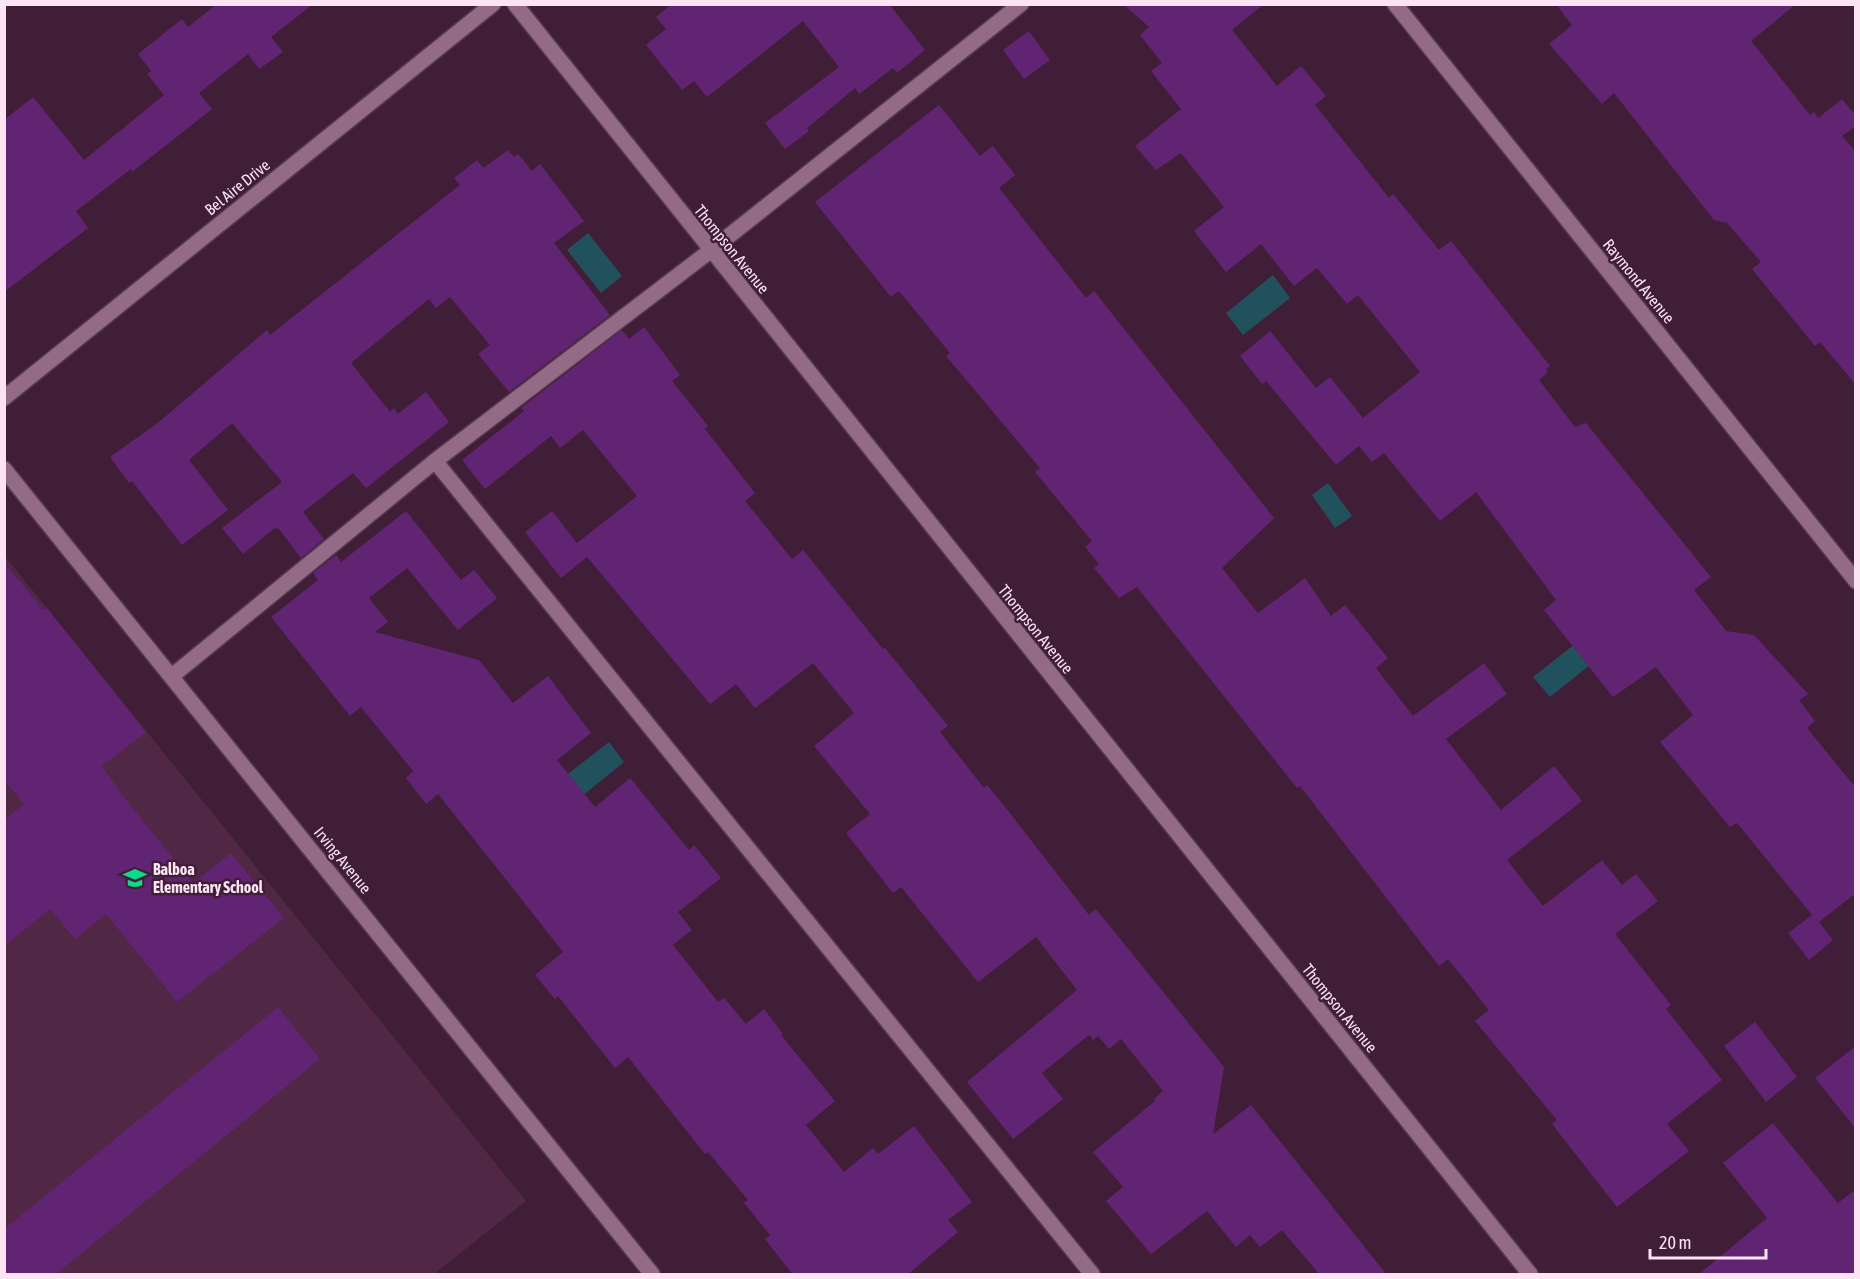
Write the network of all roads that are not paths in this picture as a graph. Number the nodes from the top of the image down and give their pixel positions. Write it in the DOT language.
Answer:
graph roads {
  1 [pos="493,4"];
  2 [pos="514,4"];
  3 [pos="1021,4"];
  4 [pos="1395,4"];
  5 [pos="710,250"];
  6 [pos="4,398"];
  7 [pos="435,461"];
  8 [pos="4,469"];
  9 [pos="1856,580"];
  10 [pos="172,676"];
  11 [pos="652,1275"];
  12 [pos="1092,1275"];
  13 [pos="1530,1275"];
  1 -- 6 [label="street, Bel Aire Drive"];
  2 -- 5 [label="street, Thompson Avenue"];
  3 -- 5 [label="street"];
  4 -- 9 [label="street, Raymond Avenue"];
  5 -- 7 [label="street"];
  5 -- 13 [label="street, Thompson Avenue"];
  7 -- 10 [label="street"];
  7 -- 12 [label="street"];
  8 -- 10 [label="street, Irving Avenue"];
  10 -- 11 [label="street, Irving Avenue"];
}
